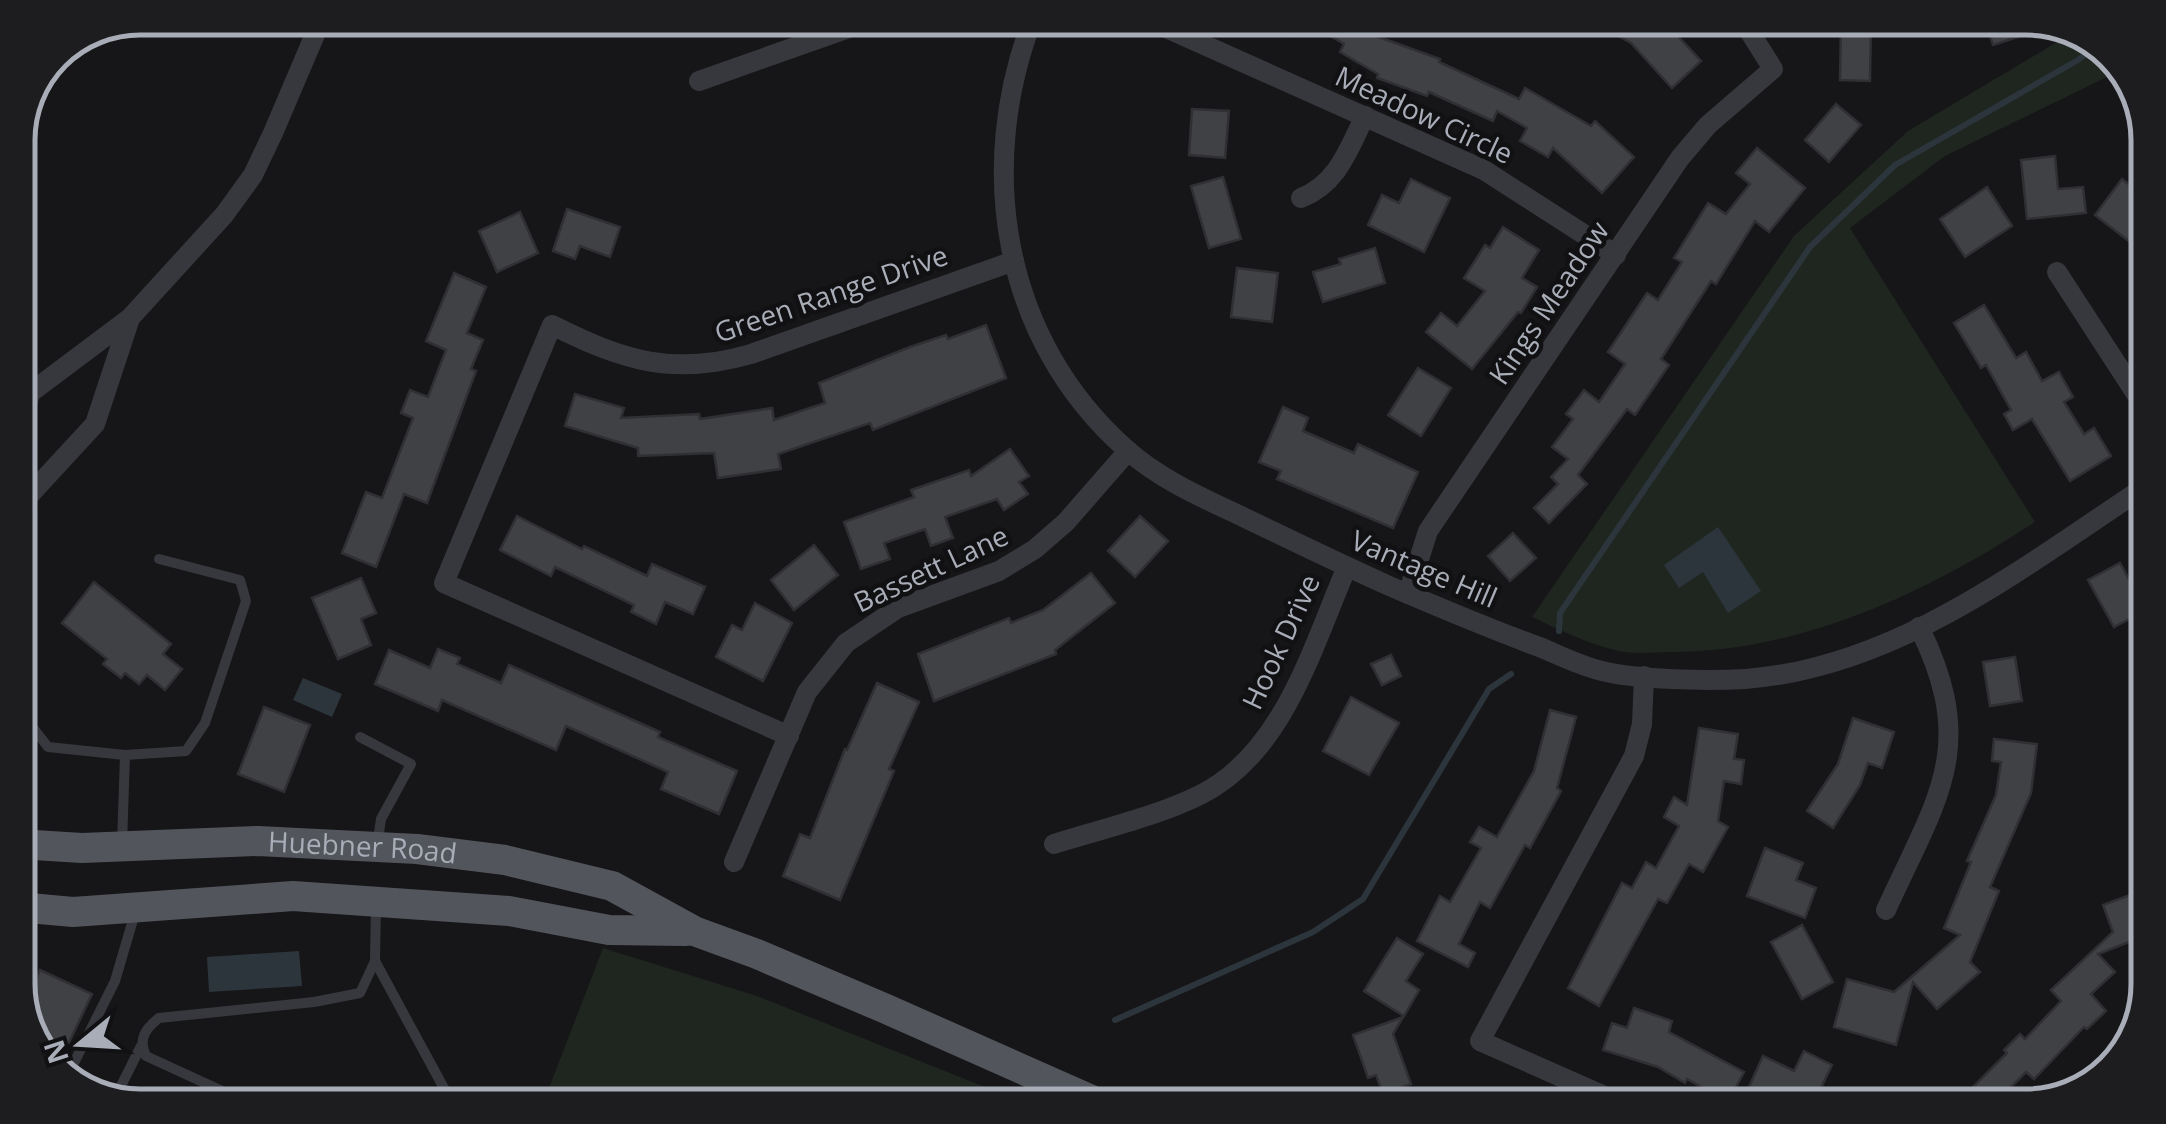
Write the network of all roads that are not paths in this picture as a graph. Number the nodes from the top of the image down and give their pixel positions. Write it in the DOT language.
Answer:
graph roads {
  1 [pos="314,35"];
  2 [pos="800,35"];
  3 [pos="1027,35"];
  4 [pos="1182,35"];
  5 [pos="1752,35"];
  6 [pos="699,81"];
  7 [pos="1365,116"];
  8 [pos="1302,198"];
  9 [pos="1616,255"];
  10 [pos="1014,261"];
  11 [pos="2057,272"];
  12 [pos="130,318"];
  13 [pos="2131,386"];
  14 [pos="35,389"];
  15 [pos="1128,451"];
  16 [pos="35,489"];
  17 [pos="2131,500"];
  18 [pos="158,558"];
  19 [pos="1347,567"];
  20 [pos="1408,594"];
  21 [pos="1919,626"];
  22 [pos="1644,676"];
  23 [pos="35,730"];
  24 [pos="789,736"];
  25 [pos="360,737"];
  26 [pos="125,755"];
  27 [pos="1054,844"];
  28 [pos="35,845"];
  29 [pos="122,845"];
  30 [pos="377,846"];
  31 [pos="734,862"];
  32 [pos="376,901"];
  33 [pos="137,907"];
  34 [pos="35,909"];
  35 [pos="1886,910"];
  36 [pos="694,931"];
  37 [pos="375,962"];
  38 [pos="141,1046"];
  39 [pos="73,1064"];
  40 [pos="121,1087"];
  41 [pos="219,1089"];
  42 [pos="444,1089"];
  43 [pos="1066,1089"];
  44 [pos="1589,1089"];
  1 -- 12 [label="street"];
  2 -- 6 [label="street"];
  3 -- 10 [label="street, Vantage Hill"];
  4 -- 7 [label="street, Meadow Circle"];
  5 -- 9 [label="street, Kings Meadow"];
  7 -- 8 [label="street"];
  7 -- 9 [label="street, Meadow Circle"];
  9 -- 20 [label="street, Kings Meadow"];
  10 -- 15 [label="street, Vantage Hill"];
  10 -- 24 [label="street, Green Range Drive"];
  11 -- 13 [label="street"];
  12 -- 14 [label="street"];
  12 -- 16 [label="street"];
  15 -- 19 [label="street, Vantage Hill"];
  15 -- 24 [label="street, Bassett Lane"];
  17 -- 21 [label="street, Vantage Hill"];
  18 -- 26 [label="lane"];
  19 -- 20 [label="street, Vantage Hill"];
  19 -- 27 [label="street, Hook Drive"];
  20 -- 22 [label="street, Vantage Hill"];
  21 -- 22 [label="street, Vantage Hill"];
  21 -- 35 [label="street"];
  22 -- 44 [label="street"];
  23 -- 26 [label="lane"];
  24 -- 31 [label="street, Bassett Lane"];
  25 -- 30 [label="lane"];
  26 -- 29 [label="lane"];
  28 -- 29 [label="main road, Huebner Road"];
  29 -- 30 [label="main road, Huebner Road"];
  30 -- 32 [label="main road"];
  30 -- 36 [label="main road, Huebner Road"];
  32 -- 33 [label="main road, Huebner Road"];
  32 -- 36 [label="main road, Huebner Road"];
  32 -- 37 [label="lane"];
  33 -- 34 [label="main road, Huebner Road"];
  33 -- 39 [label="lane"];
  36 -- 43 [label="main road, Huebner Road"];
  37 -- 38 [label="lane"];
  37 -- 42 [label="lane"];
  38 -- 40 [label="lane"];
  38 -- 41 [label="lane"];
}
